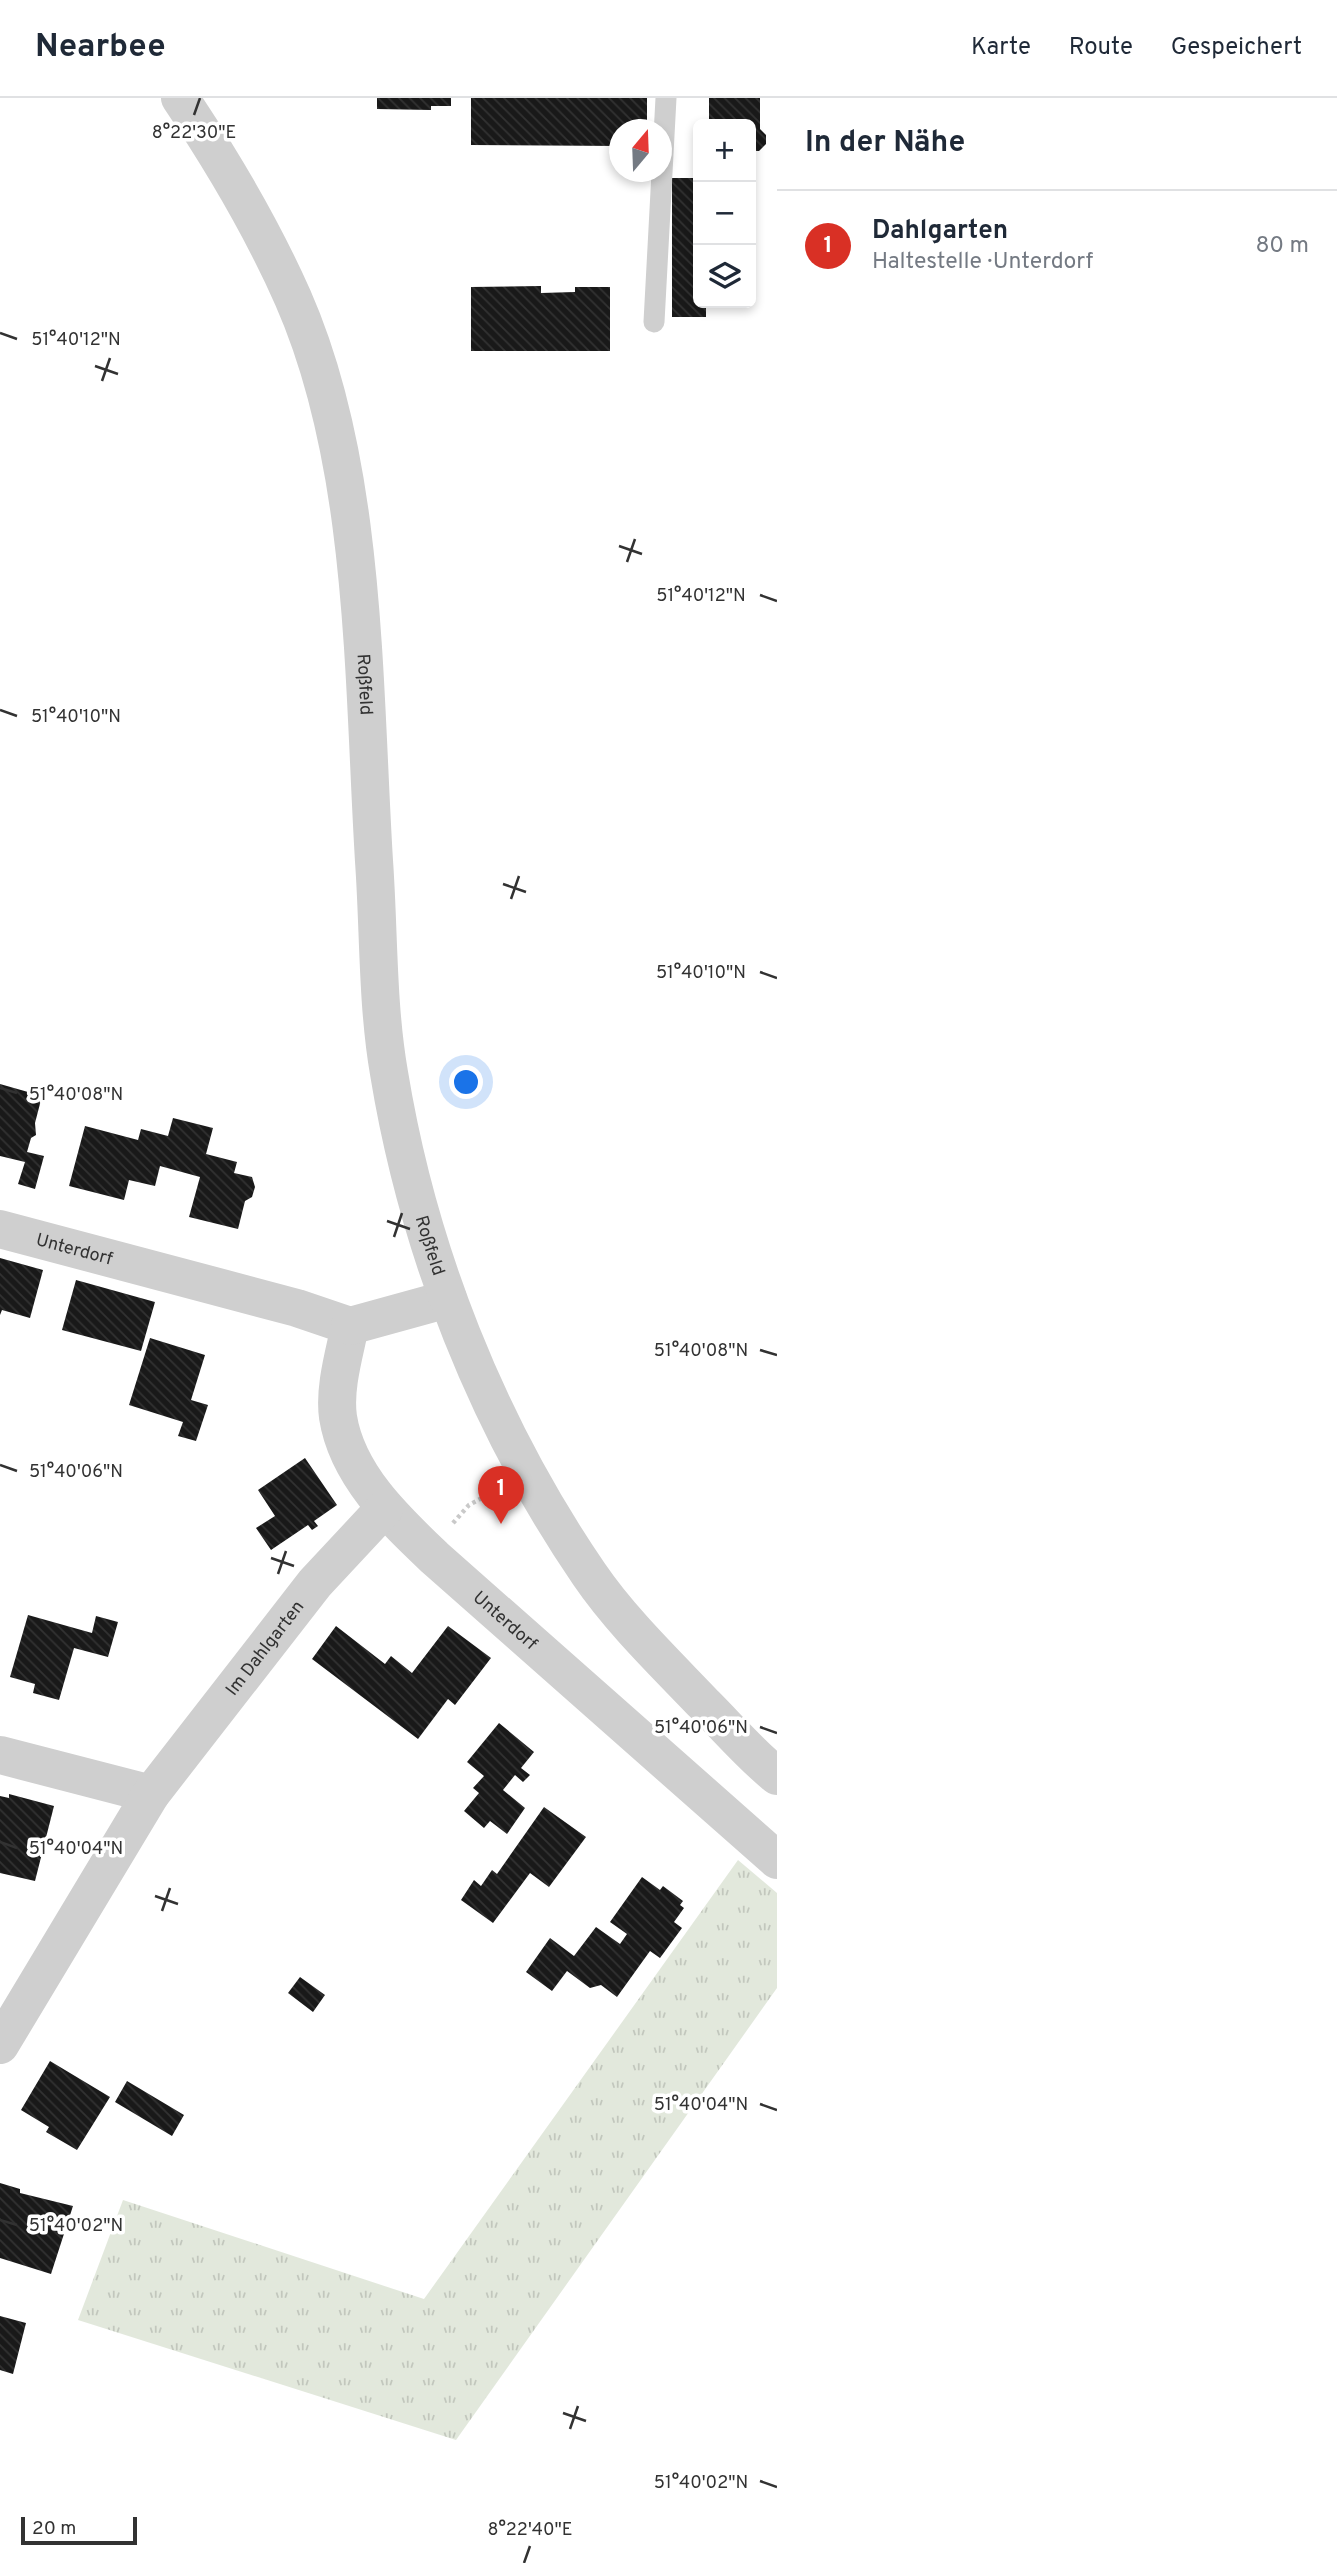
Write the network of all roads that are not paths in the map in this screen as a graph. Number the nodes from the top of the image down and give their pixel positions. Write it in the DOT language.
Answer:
graph roads {
  1 [pos="180,98"];
  2 [pos="666,98"];
  3 [pos="654,322"];
  4 [pos="0,1229"];
  5 [pos="448,1299"];
  6 [pos="351,1326"];
  7 [pos="384,1509"];
  8 [pos="0,1755"];
  9 [pos="777,1776"];
  10 [pos="151,1794"];
  11 [pos="777,1860"];
  12 [pos="0,2045"];
  1 -- 5 [label="street, Roßfeld"];
  2 -- 3 [label="lane"];
  4 -- 6 [label="street, Unterdorf"];
  5 -- 6 [label="street"];
  5 -- 9 [label="street"];
  6 -- 7 [label="street, Unterdorf"];
  7 -- 10 [label="street, Im Dahlgarten"];
  7 -- 11 [label="street, Unterdorf"];
  8 -- 10 [label="street"];
  10 -- 12 [label="street, Im Dahlgarten"];
}
